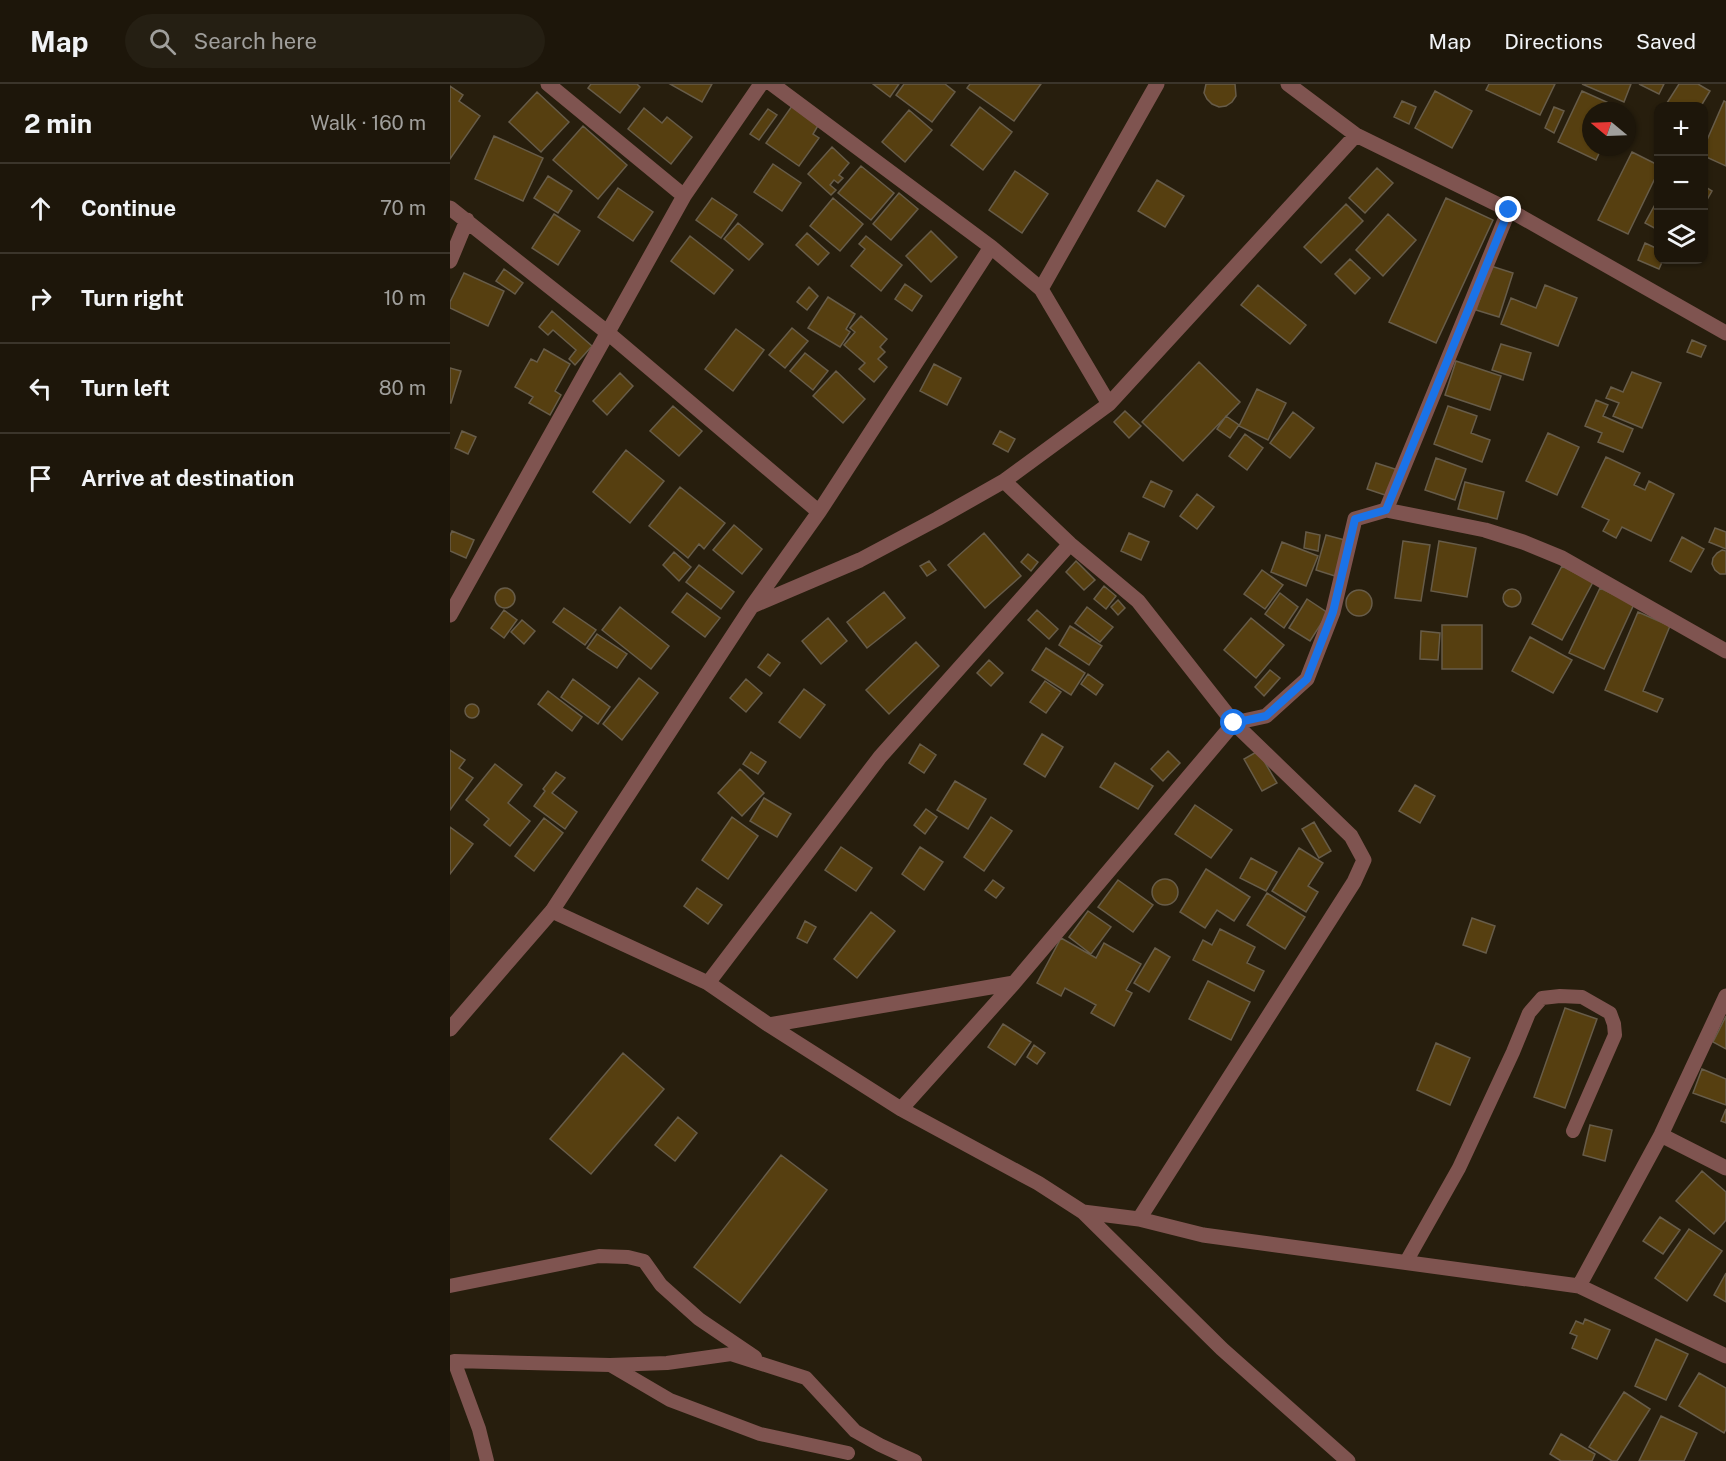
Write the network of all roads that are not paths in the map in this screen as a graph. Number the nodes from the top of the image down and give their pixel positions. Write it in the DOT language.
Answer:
graph roads {
  1 [pos="548,84"];
  2 [pos="761,84"];
  3 [pos="772,84"];
  4 [pos="1157,84"];
  5 [pos="1288,84"];
  6 [pos="1356,135"];
  7 [pos="684,196"];
  8 [pos="450,208"];
  9 [pos="1509,210"];
  10 [pos="467,220"];
  11 [pos="991,247"];
  12 [pos="450,261"];
  13 [pos="1041,289"];
  14 [pos="608,333"];
  15 [pos="1726,333"];
  16 [pos="1109,404"];
  17 [pos="1004,481"];
  18 [pos="1386,510"];
  19 [pos="819,512"];
  20 [pos="1070,544"];
  21 [pos="456,591"];
  22 [pos="752,606"];
  23 [pos="450,615"];
  24 [pos="1726,651"];
  25 [pos="1234,723"];
  26 [pos="552,911"];
  27 [pos="708,983"];
  28 [pos="1014,983"];
  29 [pos="1726,996"];
  30 [pos="769,1025"];
  31 [pos="450,1029"];
  32 [pos="902,1109"];
  33 [pos="1573,1131"];
  34 [pos="1661,1135"];
  35 [pos="1726,1168"];
  36 [pos="1083,1212"];
  37 [pos="1139,1219"];
  38 [pos="1406,1262"];
  39 [pos="450,1286"];
  40 [pos="1579,1286"];
  41 [pos="1726,1356"];
  42 [pos="610,1365"];
  43 [pos="770,1366"];
  44 [pos="855,1431"];
  45 [pos="846,1457"];
  46 [pos="487,1461"];
  47 [pos="915,1461"];
  48 [pos="1348,1461"];
  1 -- 7 [label="street"];
  2 -- 7 [label="street"];
  3 -- 11 [label="street"];
  4 -- 13 [label="street"];
  5 -- 6 [label="street"];
  6 -- 9 [label="street"];
  6 -- 16 [label="street"];
  7 -- 14 [label="street"];
  8 -- 10 [label="street"];
  9 -- 15 [label="street"];
  9 -- 18 [label="street"];
  10 -- 12 [label="street"];
  10 -- 14 [label="street"];
  11 -- 13 [label="street"];
  11 -- 19 [label="street"];
  13 -- 16 [label="street"];
  14 -- 19 [label="street"];
  14 -- 21 [label="street"];
  16 -- 17 [label="street"];
  17 -- 20 [label="street"];
  17 -- 22 [label="street"];
  18 -- 24 [label="street"];
  18 -- 25 [label="street"];
  19 -- 22 [label="street"];
  20 -- 25 [label="street"];
  20 -- 27 [label="street"];
  21 -- 23 [label="street"];
  22 -- 26 [label="street"];
  25 -- 28 [label="street"];
  25 -- 37 [label="street"];
  26 -- 27 [label="street"];
  26 -- 31 [label="street"];
  27 -- 30 [label="street"];
  28 -- 30 [label="street"];
  28 -- 32 [label="street"];
  29 -- 34 [label="street"];
  30 -- 32 [label="street"];
  32 -- 36 [label="street"];
  33 -- 38 [label="lane"];
  34 -- 35 [label="street"];
  34 -- 40 [label="street"];
  36 -- 37 [label="street"];
  36 -- 48 [label="street"];
  37 -- 38 [label="street"];
  38 -- 40 [label="street"];
  39 -- 43 [label="lane"];
  40 -- 41 [label="street"];
  42 -- 43 [label="lane"];
  42 -- 45 [label="lane"];
  42 -- 46 [label="lane"];
  43 -- 44 [label="lane"];
  44 -- 45 [label="lane"];
  44 -- 47 [label="lane"];
}
